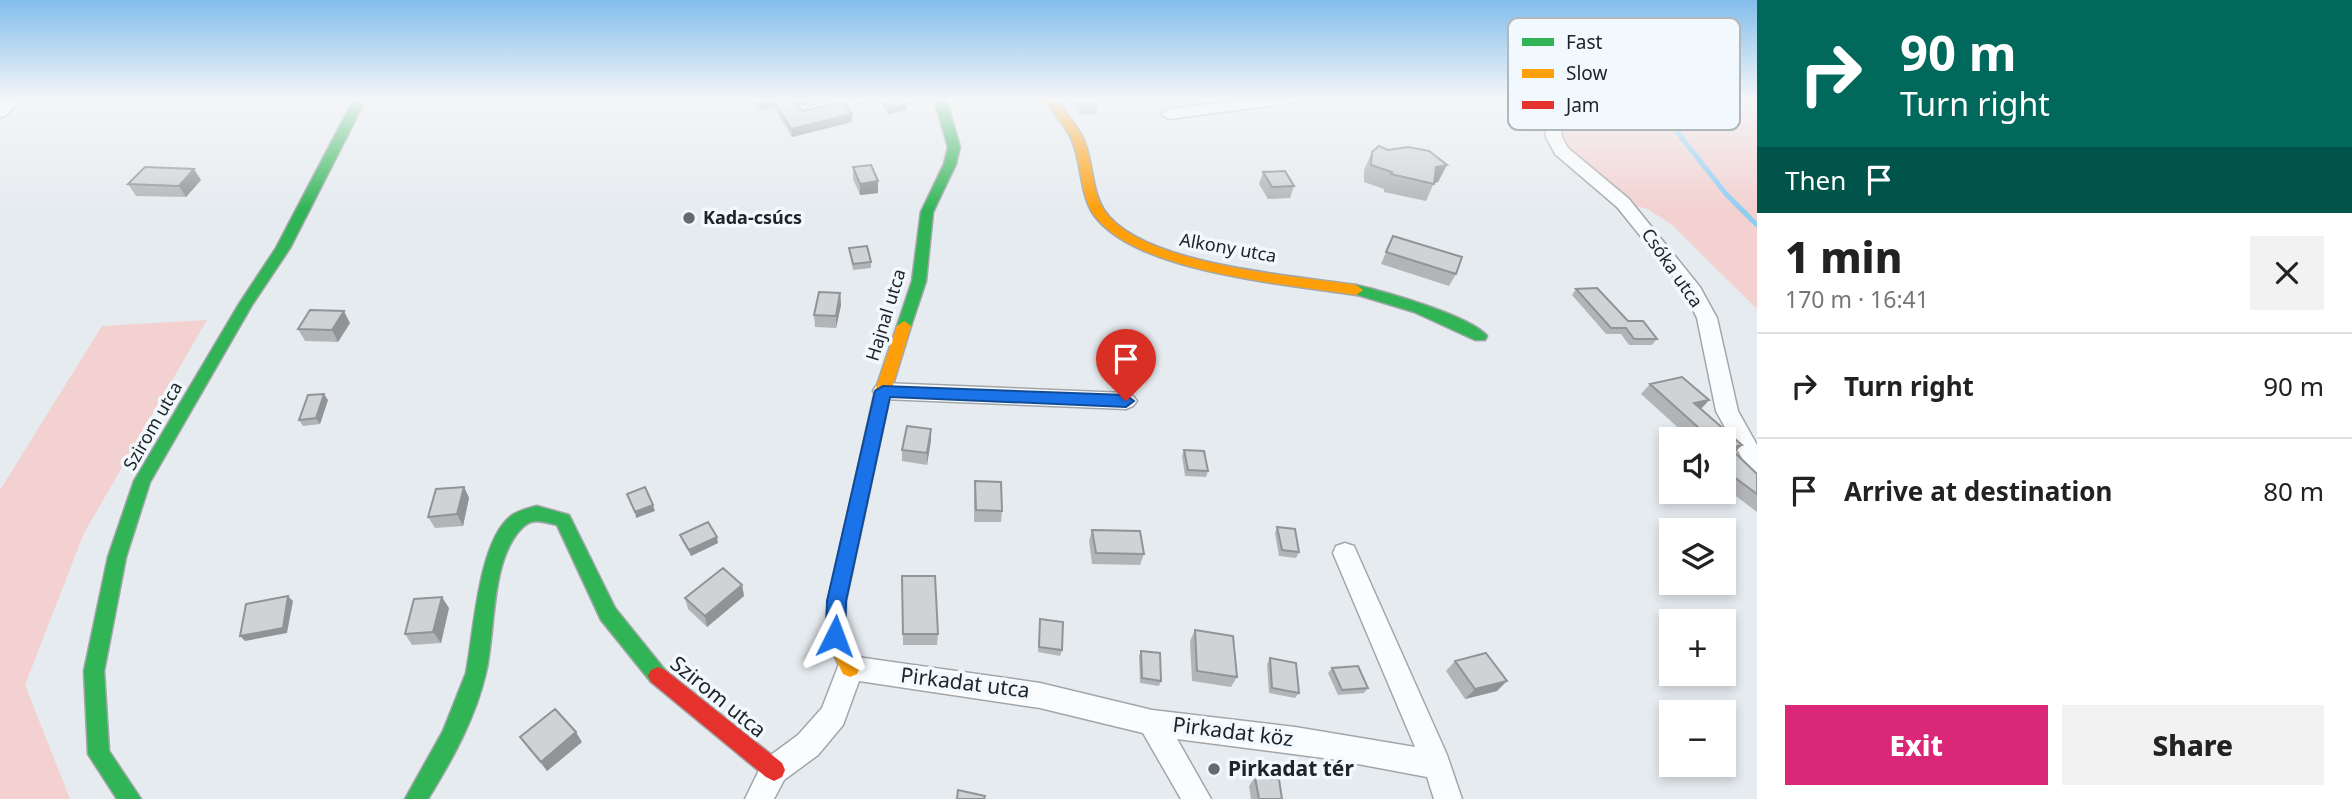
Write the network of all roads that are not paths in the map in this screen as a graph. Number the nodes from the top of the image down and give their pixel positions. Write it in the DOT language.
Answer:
graph roads {
  1 [pos="341,136"];
  2 [pos="951,136"];
  3 [pos="1075,136"];
  4 [pos="1554,136"];
  5 [pos="1480,336"];
  6 [pos="883,391"];
  7 [pos="1126,401"];
  8 [pos="1757,465"];
  9 [pos="1345,553"];
  10 [pos="850,668"];
  11 [pos="1152,723"];
  12 [pos="1437,765"];
  13 [pos="774,770"];
  14 [pos="130,799"];
  15 [pos="416,799"];
  16 [pos="759,799"];
  17 [pos="1197,799"];
  18 [pos="1448,799"];
  1 -- 14 [label="street, Szirom utca"];
  2 -- 6 [label="street, Hajnal utca"];
  3 -- 5 [label="street, Alkony utca"];
  4 -- 8 [label="street, Csóka utca"];
  6 -- 7 [label="street"];
  6 -- 10 [label="street, Hajnal utca"];
  9 -- 12 [label="street"];
  10 -- 11 [label="street, Pirkadat utca"];
  10 -- 13 [label="street"];
  11 -- 12 [label="street, Pirkadat köz"];
  11 -- 17 [label="street"];
  12 -- 18 [label="street"];
  13 -- 15 [label="street, Szirom utca"];
  13 -- 16 [label="street"];
}
